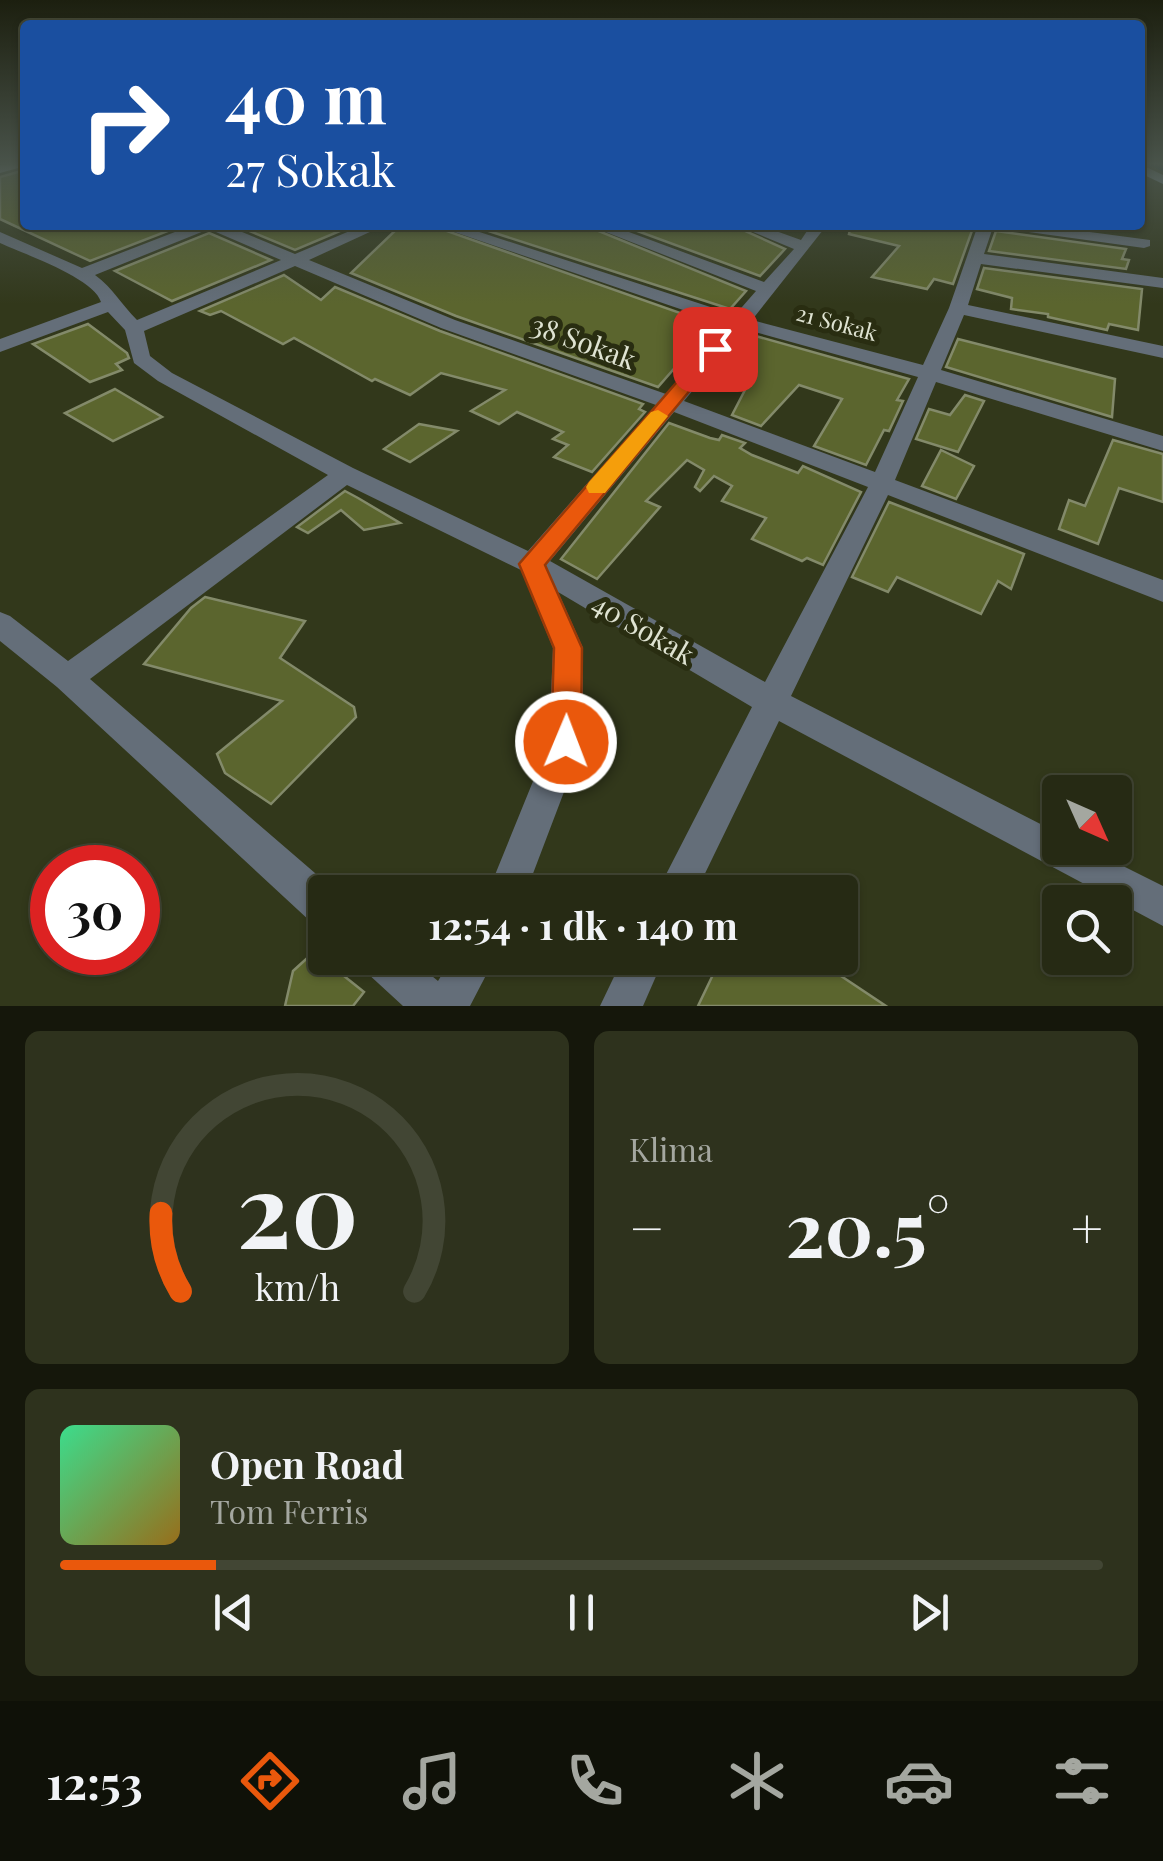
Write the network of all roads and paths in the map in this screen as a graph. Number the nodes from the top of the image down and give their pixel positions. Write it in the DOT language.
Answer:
graph roads {
  1 [pos="197,230"];
  2 [pos="222,230"];
  3 [pos="364,230"];
  4 [pos="457,230"];
  5 [pos="609,230"];
  6 [pos="758,230"];
  7 [pos="815,230"];
  8 [pos="985,230"];
  9 [pos="1032,230"];
  10 [pos="1129,230"];
  11 [pos="0,237"];
  12 [pos="804,247"];
  13 [pos="977,258"];
  14 [pos="292,260"];
  15 [pos="82,274"];
  16 [pos="1163,283"];
  17 [pos="766,289"];
  18 [pos="112,305"];
  19 [pos="958,308"];
  20 [pos="738,322"];
  21 [pos="0,324"];
  22 [pos="134,328"];
  23 [pos="24,336"];
  24 [pos="0,346"];
  25 [pos="1163,352"];
  26 [pos="928,373"];
  27 [pos="670,403"];
  28 [pos="1163,444"];
  29 [pos="346,474"];
  30 [pos="882,483"];
  31 [pos="532,564"];
  32 [pos="1163,591"];
  33 [pos="0,624"];
  34 [pos="68,678"];
  35 [pos="770,702"];
  36 [pos="514,875"];
  37 [pos="684,875"];
  38 [pos="308,893"];
  39 [pos="1163,907"];
  40 [pos="399,975"];
  41 [pos="465,975"];
  42 [pos="636,975"];
  43 [pos="434,1006"];
  44 [pos="448,1006"];
  45 [pos="620,1006"];
  1 -- 15 [label="street"];
  2 -- 14 [label="street, 38 Sokak"];
  3 -- 14 [label="street"];
  4 -- 20 [label="street, 21 Sokak"];
  5 -- 17 [label="street"];
  6 -- 12 [label="street"];
  7 -- 12 [label="street"];
  8 -- 13 [label="street"];
  9 -- 10 [label="street"];
  11 -- 15 [label="street, 40 Sokak"];
  12 -- 17 [label="street"];
  13 -- 16 [label="street"];
  13 -- 19 [label="street"];
  14 -- 22 [label="street"];
  14 -- 27 [label="street, 38 Sokak"];
  15 -- 18 [label="street, 40 Sokak"];
  17 -- 20 [label="street"];
  18 -- 22 [label="street, 40 Sokak"];
  18 -- 23 [label="street"];
  19 -- 25 [label="street"];
  19 -- 26 [label="street"];
  20 -- 26 [label="street, 21 Sokak"];
  20 -- 27 [label="street"];
  21 -- 23 [label="street"];
  22 -- 29 [label="street, 40 Sokak"];
  23 -- 24 [label="street"];
  26 -- 28 [label="street, 21 Sokak"];
  26 -- 30 [label="street"];
  27 -- 30 [label="street, 38 Sokak"];
  27 -- 31 [label="street"];
  29 -- 31 [label="street, 40 Sokak"];
  29 -- 34 [label="street"];
  30 -- 32 [label="street, 38 Sokak"];
  30 -- 35 [label="street"];
  31 -- 35 [label="street, 40 Sokak"];
  31 -- 36 [label="street"];
  33 -- 34 [label="street"];
  34 -- 38 [label="street"];
  35 -- 37 [label="street"];
  35 -- 39 [label="street, 40 Sokak"];
  40 -- 43 [label="street"];
  41 -- 44 [label="street"];
  42 -- 45 [label="street"];
}
